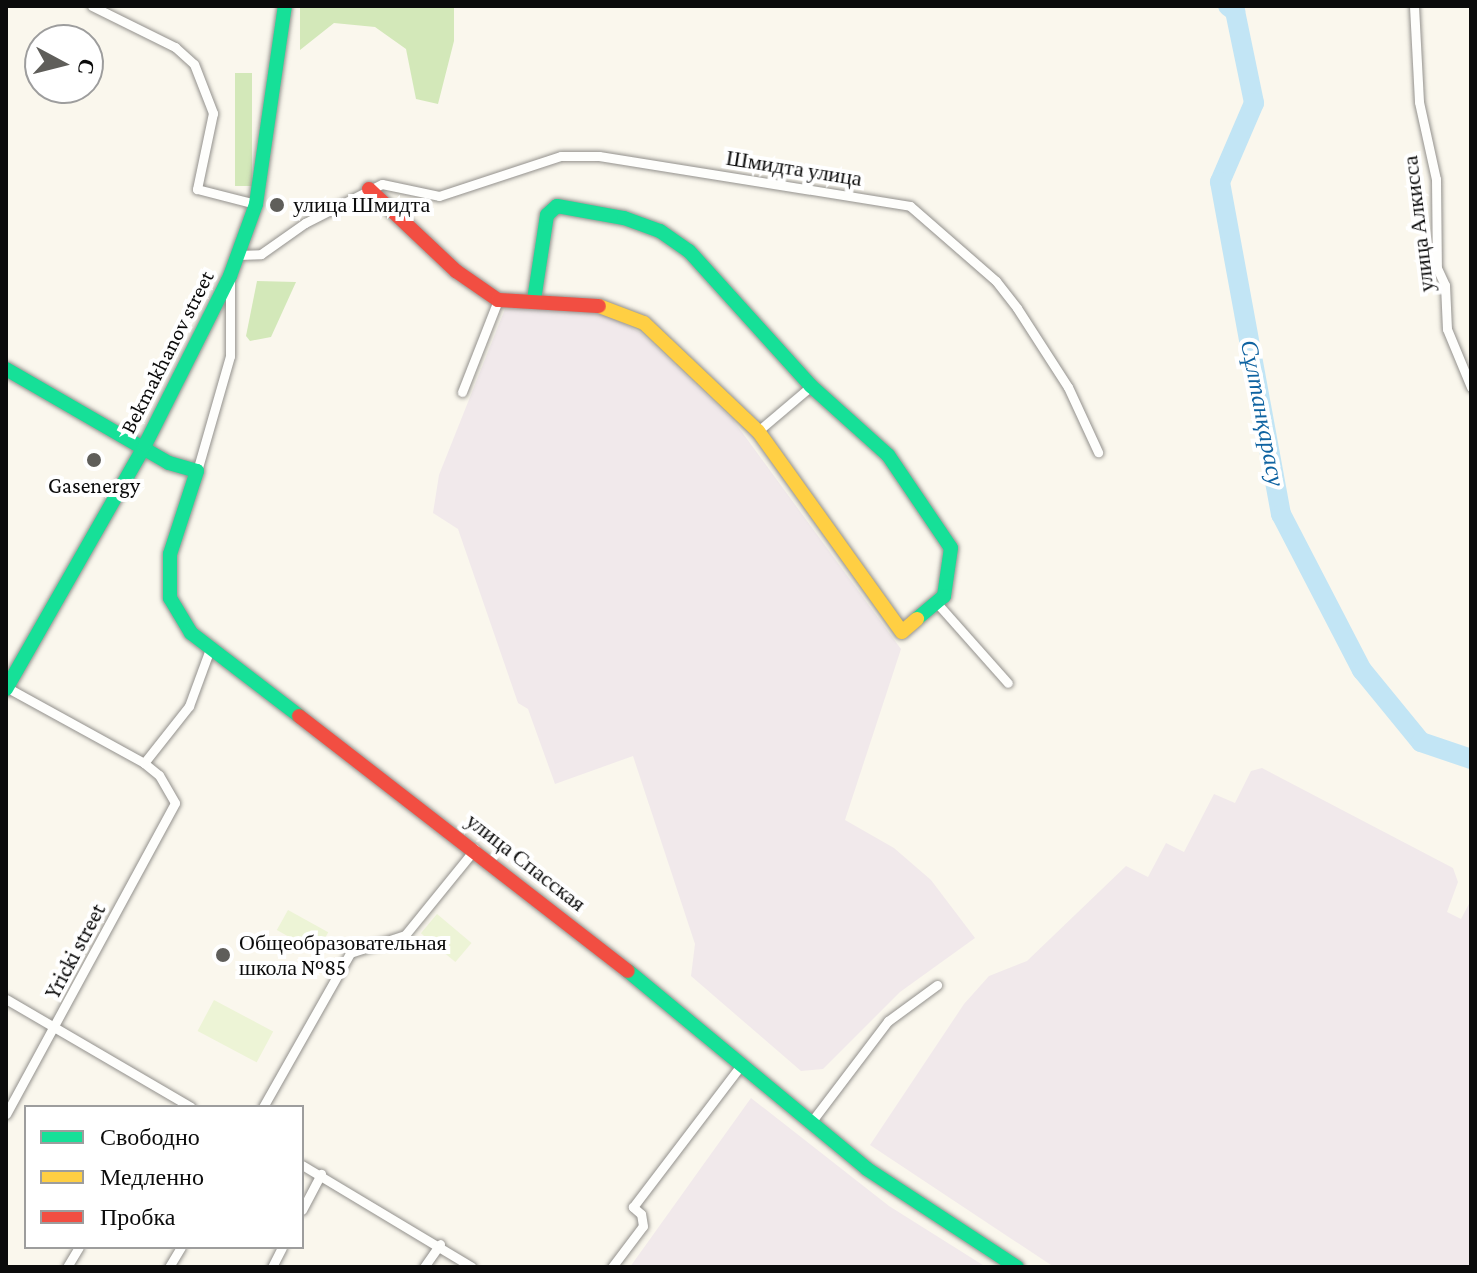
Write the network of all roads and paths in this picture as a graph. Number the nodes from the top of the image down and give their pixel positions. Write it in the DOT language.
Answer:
graph roads {
  1 [pos="92,6"];
  2 [pos="285,6"];
  3 [pos="1414,6"];
  4 [pos="369,189"];
  5 [pos="256,204"];
  6 [pos="238,255"];
  7 [pos="230,276"];
  8 [pos="498,300"];
  9 [pos="534,300"];
  10 [pos="6,369"];
  11 [pos="811,386"];
  12 [pos="1471,387"];
  13 [pos="462,392"];
  14 [pos="758,431"];
  15 [pos="145,445"];
  16 [pos="1098,452"];
  17 [pos="197,471"];
  18 [pos="936,602"];
  19 [pos="210,649"];
  20 [pos="1008,683"];
  21 [pos="6,688"];
  22 [pos="144,763"];
  23 [pos="475,849"];
  24 [pos="937,985"];
  25 [pos="6,999"];
  26 [pos="55,1027"];
  27 [pos="742,1064"];
  28 [pos="170,1096"];
  29 [pos="164,1105"];
  30 [pos="187,1105"];
  31 [pos="264,1105"];
  32 [pos="6,1114"];
  33 [pos="812,1121"];
  34 [pos="304,1166"];
  35 [pos="321,1174"];
  36 [pos="304,1206"];
  37 [pos="440,1244"];
  38 [pos="78,1249"];
  39 [pos="180,1249"];
  40 [pos="281,1249"];
  41 [pos="67,1267"];
  42 [pos="169,1267"];
  43 [pos="272,1267"];
  44 [pos="424,1267"];
  45 [pos="472,1267"];
  46 [pos="612,1267"];
  47 [pos="1017,1267"];
  1 -- 5 [label="street"];
  2 -- 5 [label="street, Bekmakhanov street"];
  3 -- 12 [label="street, улица Алкисса"];
  4 -- 6 [label="street"];
  4 -- 8 [label="street"];
  4 -- 16 [label="street, Шмидта улица"];
  5 -- 6 [label="street, Bekmakhanov street"];
  6 -- 7 [label="street, Bekmakhanov street"];
  7 -- 15 [label="street, Bekmakhanov street"];
  7 -- 17 [label="street"];
  8 -- 9 [label="street"];
  8 -- 13 [label="street"];
  9 -- 11 [label="street"];
  9 -- 14 [label="street"];
  10 -- 15 [label="street"];
  11 -- 14 [label="street"];
  11 -- 18 [label="street"];
  14 -- 18 [label="street"];
  15 -- 17 [label="street"];
  15 -- 21 [label="street, Bekmakhanov street"];
  17 -- 19 [label="street, улица Спасская"];
  18 -- 20 [label="street"];
  19 -- 22 [label="street"];
  19 -- 23 [label="street, улица Спасская"];
  21 -- 22 [label="street"];
  22 -- 26 [label="street, Yricki street"];
  23 -- 27 [label="street, улица Спасская"];
  23 -- 31 [label="street"];
  24 -- 33 [label="street"];
  25 -- 26 [label="street"];
  26 -- 28 [label="street"];
  26 -- 32 [label="street, Yricki street"];
  27 -- 33 [label="street, улица Спасская"];
  27 -- 46 [label="street"];
  28 -- 29 [label="street"];
  28 -- 30 [label="street"];
  33 -- 47 [label="street, улица Спасская"];
  34 -- 35 [label="street"];
  35 -- 36 [label="street"];
  35 -- 37 [label="street"];
  37 -- 44 [label="street"];
  37 -- 45 [label="street"];
  38 -- 41 [label="street"];
  39 -- 42 [label="street"];
  40 -- 43 [label="street"];
}
